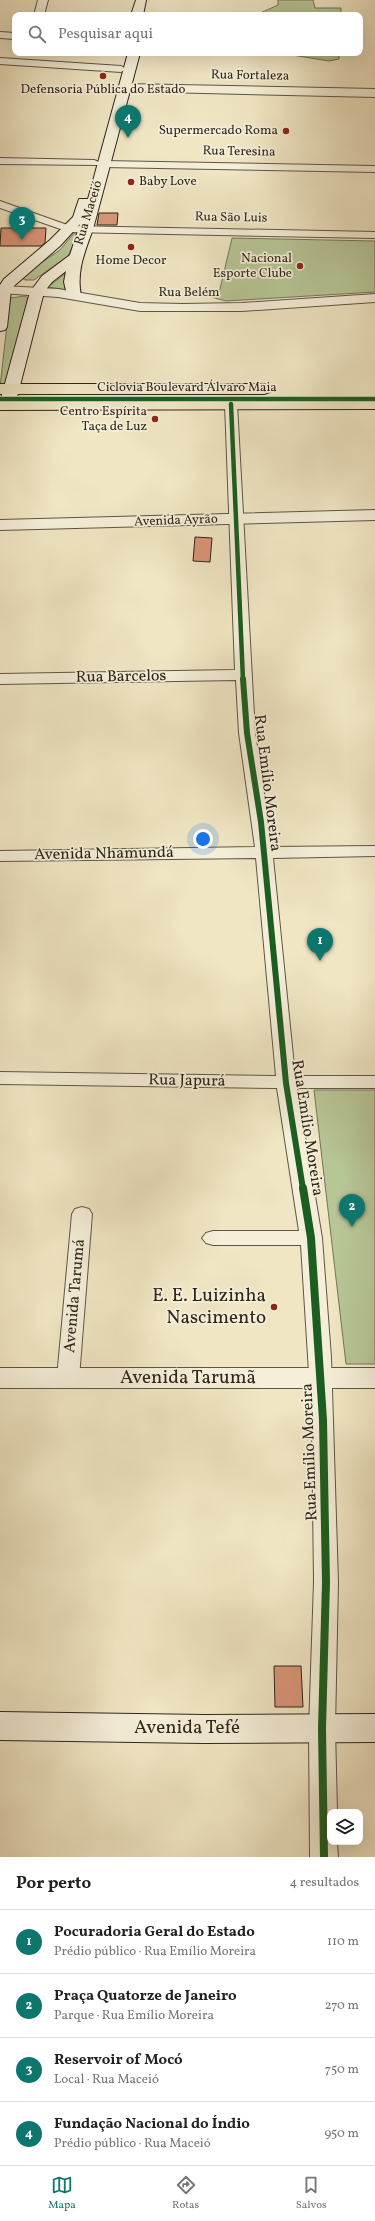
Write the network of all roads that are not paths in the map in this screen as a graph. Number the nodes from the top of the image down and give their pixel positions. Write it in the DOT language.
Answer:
graph roads {
  1 [pos="44,0"];
  2 [pos="141,0"];
  3 [pos="150,0"];
  4 [pos="40,12"];
  5 [pos="138,12"];
  6 [pos="146,12"];
  7 [pos="0,35"];
  8 [pos="12,36"];
  9 [pos="125,56"];
  10 [pos="133,56"];
  11 [pos="0,61"];
  12 [pos="121,69"];
  13 [pos="125,88"];
  14 [pos="375,93"];
  15 [pos="0,161"];
  16 [pos="98,164"];
  17 [pos="375,169"];
  18 [pos="0,204"];
  19 [pos="35,217"];
  20 [pos="82,224"];
  21 [pos="69,229"];
  22 [pos="375,235"];
  23 [pos="55,243"];
  24 [pos="76,257"];
  25 [pos="15,275"];
  26 [pos="48,280"];
  27 [pos="4,290"];
  28 [pos="37,292"];
  29 [pos="74,295"];
  30 [pos="375,298"];
  31 [pos="0,327"];
  32 [pos="5,389"];
  33 [pos="218,389"];
  34 [pos="242,389"];
  35 [pos="375,389"];
  36 [pos="231,404"];
  37 [pos="375,404"];
  38 [pos="4,405"];
  39 [pos="375,515"];
  40 [pos="237,522"];
  41 [pos="375,523"];
  42 [pos="0,525"];
  43 [pos="84,528"];
  44 [pos="0,532"];
  45 [pos="242,675"];
  46 [pos="0,679"];
  47 [pos="375,851"];
  48 [pos="264,853"];
  49 [pos="0,856"];
  50 [pos="0,1078"];
  51 [pos="375,1082"];
  52 [pos="286,1083"];
  53 [pos="82,1214"];
  54 [pos="213,1238"];
  55 [pos="311,1238"];
  56 [pos="0,1378"];
  57 [pos="68,1378"];
  58 [pos="321,1378"];
  59 [pos="375,1378"];
  60 [pos="0,1726"];
  61 [pos="322,1728"];
  62 [pos="375,1728"];
  63 [pos="324,1857"];
  1 -- 4 [label="street"];
  2 -- 5 [label="main road"];
  3 -- 6 [label="main road"];
  7 -- 8 [label="main road"];
  9 -- 12 [label="main road, Rua Maceió"];
  10 -- 13 [label="main road, Rua Maceió"];
  11 -- 12 [label="street"];
  12 -- 16 [label="main road, Rua Maceió"];
  13 -- 14 [label="main road, Rua Fortaleza"];
  13 -- 16 [label="main road, Rua Maceió"];
  15 -- 16 [label="street, Rua Teresina"];
  16 -- 17 [label="street, Rua Teresina"];
  16 -- 20 [label="main road, Rua Maceió"];
  18 -- 19 [label="street"];
  19 -- 20 [label="street, Rua São Luis"];
  19 -- 21 [label="street"];
  19 -- 23 [label="street"];
  20 -- 21 [label="main road, Rua Maceió"];
  20 -- 22 [label="street, Rua São Luis"];
  20 -- 24 [label="main road, Rua Maceió"];
  21 -- 23 [label="main road, Rua Maceió"];
  23 -- 25 [label="main road, Rua Maceió"];
  24 -- 26 [label="main road, Rua Maceió"];
  24 -- 29 [label="main road"];
  25 -- 26 [label="main road"];
  25 -- 27 [label="main road, Rua Maceió"];
  26 -- 28 [label="main road, Rua Maceió"];
  27 -- 28 [label="street, Rua Belém"];
  27 -- 31 [label="main road"];
  28 -- 29 [label="street, Rua Belém"];
  28 -- 32 [label="main road, Rua Maceió"];
  29 -- 30 [label="street, Rua Belém"];
  32 -- 33 [label="main road"];
  32 -- 38 [label="main road, Rua Maceió"];
  33 -- 34 [label="main road"];
  33 -- 36 [label="street"];
  34 -- 35 [label="main road"];
  34 -- 36 [label="street"];
  36 -- 37 [label="main road"];
  36 -- 38 [label="main road"];
  36 -- 40 [label="street, Rua Emílio Moreira"];
  39 -- 40 [label="main road, Avenida Ayrão"];
  40 -- 41 [label="main road, Avenida Ayrão"];
  40 -- 43 [label="main road, Avenida Ayrão"];
  40 -- 45 [label="street, Rua Emílio Moreira"];
  42 -- 43 [label="main road, Avenida Ayrão"];
  43 -- 44 [label="main road, Avenida Ayrão"];
  45 -- 46 [label="street, Rua Barcelos"];
  45 -- 48 [label="street, Rua Emílio Moreira"];
  47 -- 48 [label="street, Avenida Nhamundá"];
  48 -- 49 [label="street, Avenida Nhamundá"];
  48 -- 52 [label="street, Rua Emílio Moreira"];
  50 -- 52 [label="street, Rua Japurá"];
  51 -- 52 [label="street, Rua Japurá"];
  52 -- 55 [label="street, Rua Emílio Moreira"];
  53 -- 57 [label="street, Avenida Tarumá"];
  54 -- 55 [label="street"];
  55 -- 58 [label="street, Rua Emílio Moreira"];
  56 -- 57 [label="main road, Avenida Tarumã"];
  57 -- 58 [label="main road, Avenida Tarumã"];
  58 -- 59 [label="main road, Avenida Tarumã"];
  58 -- 61 [label="street, Rua Emílio Moreira"];
  60 -- 61 [label="main road, Avenida Tefé"];
  61 -- 62 [label="main road, Avenida Tefé"];
  61 -- 63 [label="street, Rua Emílio Moreira"];
}
